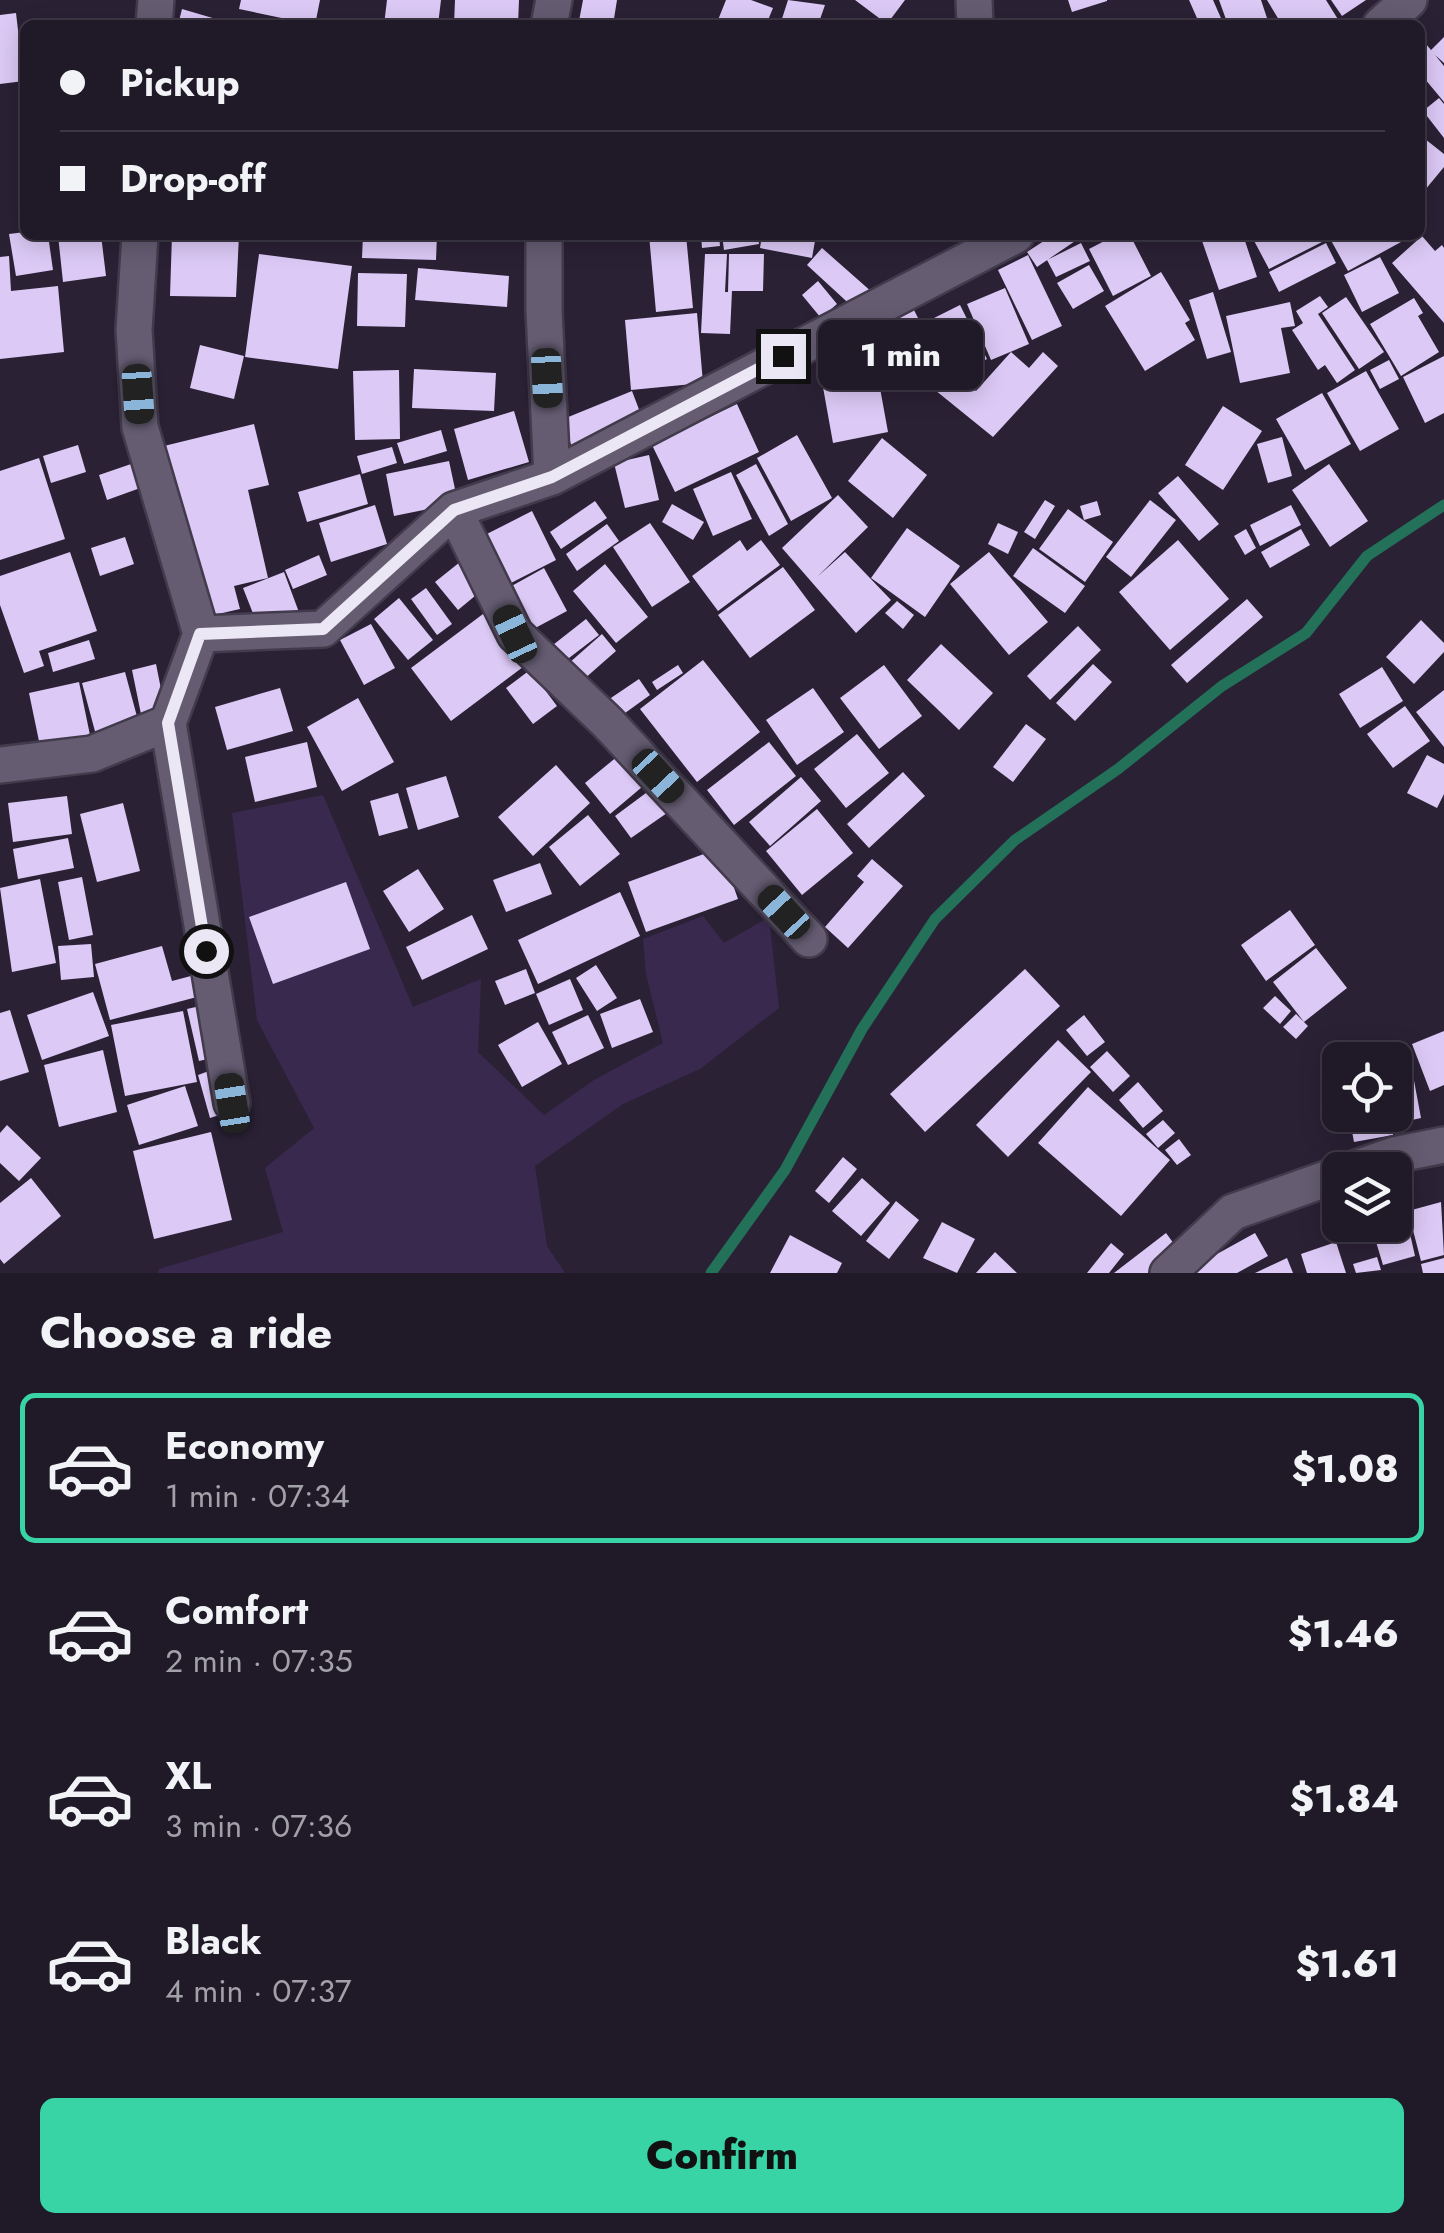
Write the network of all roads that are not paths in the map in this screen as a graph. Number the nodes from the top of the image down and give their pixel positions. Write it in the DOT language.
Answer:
graph roads {
  1 [pos="1409,0"];
  2 [pos="1387,20"];
  3 [pos="140,240"];
  4 [pos="544,240"];
  5 [pos="980,244"];
  6 [pos="552,477"];
  7 [pos="454,510"];
  8 [pos="200,634"];
  9 [pos="168,723"];
  10 [pos="0,766"];
  11 [pos="810,939"];
  12 [pos="232,1103"];
  13 [pos="1444,1145"];
  14 [pos="1409,1152"];
  15 [pos="1322,1180"];
  16 [pos="1168,1273"];
  1 -- 2 [label="street"];
  3 -- 8 [label="street"];
  4 -- 6 [label="street"];
  5 -- 6 [label="street"];
  6 -- 7 [label="street"];
  7 -- 8 [label="street"];
  7 -- 11 [label="street"];
  8 -- 9 [label="street"];
  9 -- 10 [label="street"];
  9 -- 12 [label="street"];
  13 -- 14 [label="street"];
  15 -- 16 [label="street"];
}
